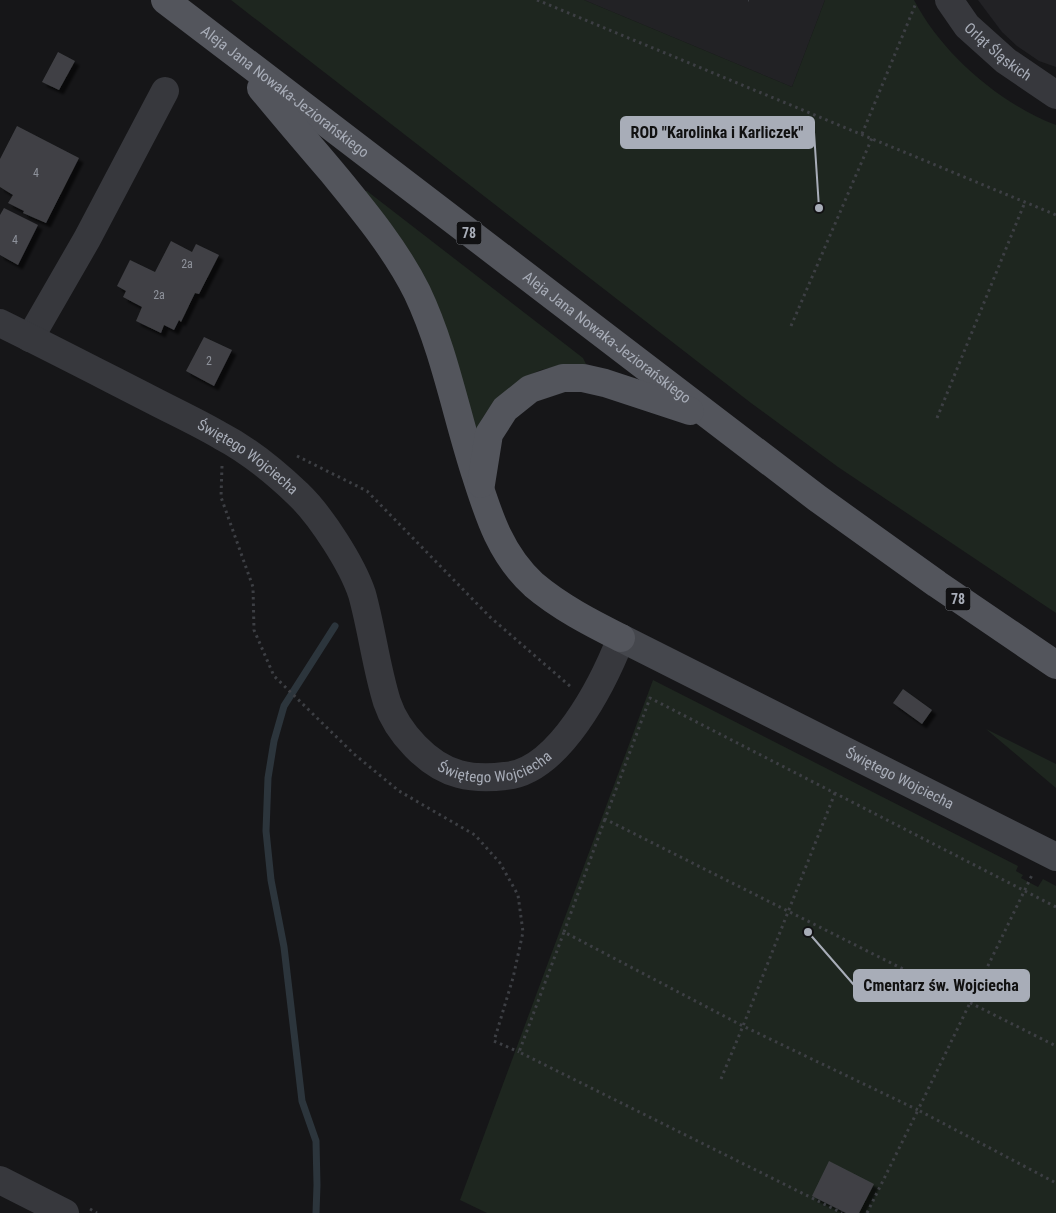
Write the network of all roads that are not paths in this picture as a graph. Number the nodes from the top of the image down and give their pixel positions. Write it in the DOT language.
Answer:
graph roads {
  1 [pos="165,0"];
  2 [pos="949,0"];
  3 [pos="228,49"];
  4 [pos="165,90"];
  5 [pos="1056,95"];
  6 [pos="0,323"];
  7 [pos="30,338"];
  8 [pos="710,418"];
  9 [pos="480,488"];
  10 [pos="621,638"];
  11 [pos="1056,665"];
  12 [pos="1046,862"];
  13 [pos="0,1180"];
  14 [pos="65,1213"];
  1 -- 3 [label="main road, Aleja Jana Nowaka-Jeziorańskiego / 78"];
  2 -- 5 [label="street, Orląt Śląskich"];
  3 -- 8 [label="main road, Aleja Jana Nowaka-Jeziorańskiego / 78"];
  3 -- 9 [label="main road"];
  4 -- 7 [label="street"];
  6 -- 7 [label="street, Świętego Wojciecha"];
  7 -- 10 [label="street, Świętego Wojciecha"];
  8 -- 9 [label="main road"];
  8 -- 11 [label="main road, Aleja Jana Nowaka-Jeziorańskiego / 78"];
  9 -- 10 [label="main road"];
  10 -- 12 [label="main road, Świętego Wojciecha"];
  13 -- 14 [label="street"];
}
